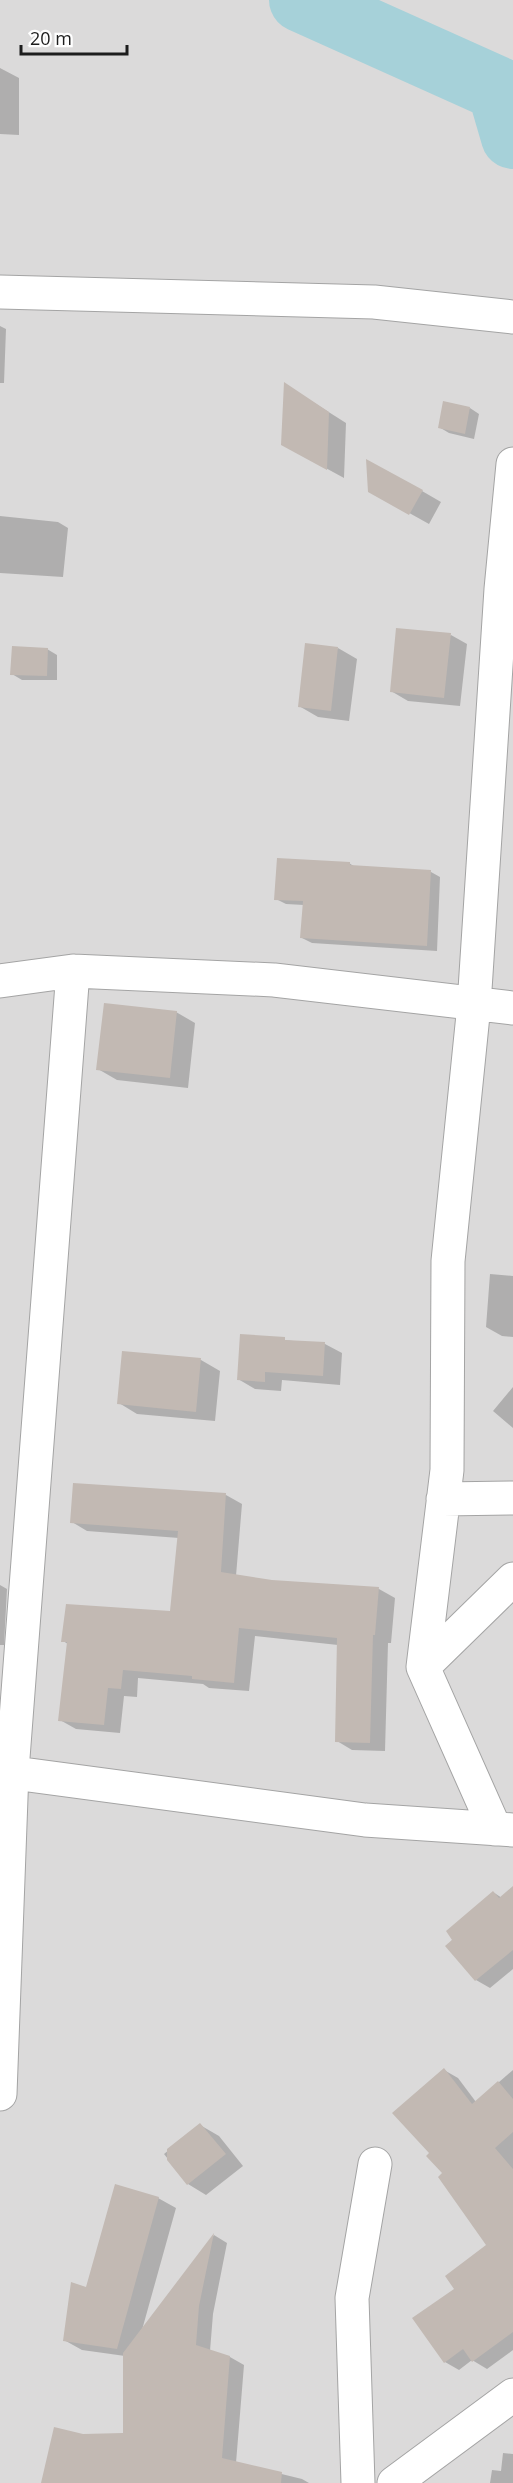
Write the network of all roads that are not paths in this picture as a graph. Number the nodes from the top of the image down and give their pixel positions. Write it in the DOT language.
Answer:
graph roads {
  1 [pos="0,292"];
  2 [pos="513,317"];
  3 [pos="513,464"];
  4 [pos="73,970"];
  5 [pos="0,981"];
  6 [pos="474,1005"];
  7 [pos="513,1008"];
  8 [pos="513,1498"];
  9 [pos="443,1499"];
  10 [pos="513,1579"];
  11 [pos="423,1667"];
  12 [pos="6,1771"];
  13 [pos="504,1830"];
  14 [pos="0,2094"];
  15 [pos="375,2164"];
  16 [pos="513,2395"];
  17 [pos="358,2483"];
  18 [pos="394,2483"];
  1 -- 2 [label="street"];
  3 -- 6 [label="street"];
  4 -- 5 [label="street"];
  4 -- 6 [label="street"];
  4 -- 12 [label="street"];
  6 -- 7 [label="street"];
  6 -- 9 [label="street"];
  8 -- 9 [label="street"];
  9 -- 11 [label="street"];
  10 -- 11 [label="street"];
  11 -- 13 [label="street"];
  12 -- 13 [label="street"];
  12 -- 14 [label="street"];
  15 -- 17 [label="street"];
  16 -- 18 [label="street"];
}
